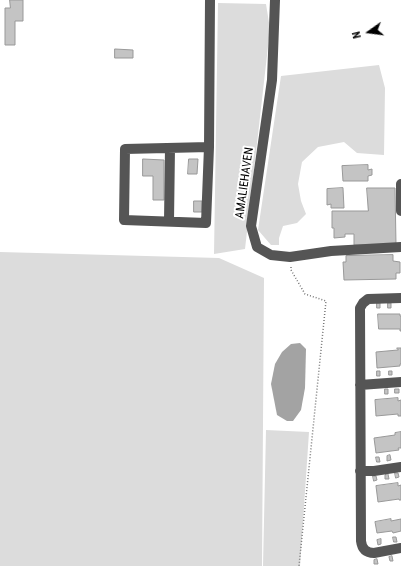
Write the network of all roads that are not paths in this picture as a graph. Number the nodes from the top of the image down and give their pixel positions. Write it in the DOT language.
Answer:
graph roads {
  1 [pos="210,0"];
  2 [pos="275,0"];
  3 [pos="209,147"];
  4 [pos="170,148"];
  5 [pos="401,184"];
  6 [pos="401,211"];
  7 [pos="170,221"];
  8 [pos="401,247"];
  9 [pos="401,298"];
  10 [pos="401,382"];
  11 [pos="360,385"];
  12 [pos="401,467"];
  13 [pos="360,471"];
  14 [pos="401,548"];
  1 -- 3 [label="street"];
  2 -- 8 [label="street, AMALIEHAVEN"];
  3 -- 4 [label="street"];
  3 -- 7 [label="street"];
  4 -- 7 [label="street"];
  4 -- 7 [label="street"];
  5 -- 6 [label="street"];
  9 -- 11 [label="street"];
  10 -- 11 [label="street"];
  11 -- 13 [label="street"];
  12 -- 13 [label="street"];
  13 -- 14 [label="street"];
}
